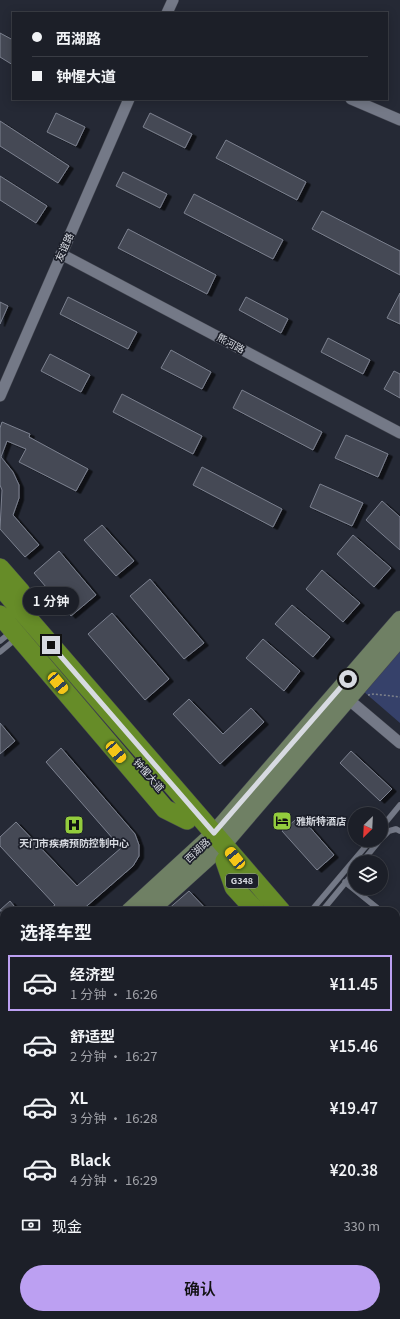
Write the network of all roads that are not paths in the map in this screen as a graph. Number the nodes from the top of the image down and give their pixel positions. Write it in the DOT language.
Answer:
graph roads {
  1 [pos="173,0"];
  2 [pos="167,12"];
  3 [pos="130,100"];
  4 [pos="353,100"];
  5 [pos="400,120"];
  6 [pos="61,254"];
  7 [pos="0,396"];
  8 [pos="400,432"];
  9 [pos="0,568"];
  10 [pos="0,586"];
  11 [pos="0,602"];
  12 [pos="0,615"];
  13 [pos="400,619"];
  14 [pos="10,636"];
  15 [pos="400,639"];
  16 [pos="0,652"];
  17 [pos="348,699"];
  18 [pos="400,743"];
  19 [pos="400,805"];
  20 [pos="191,815"];
  21 [pos="388,820"];
  22 [pos="400,831"];
  23 [pos="388,832"];
  24 [pos="365,847"];
  25 [pos="375,847"];
  26 [pos="220,848"];
  27 [pos="368,855"];
  28 [pos="348,880"];
  29 [pos="346,882"];
  30 [pos="135,907"];
  31 [pos="154,907"];
  32 [pos="252,907"];
  33 [pos="265,907"];
  34 [pos="277,907"];
  35 [pos="291,907"];
  36 [pos="314,907"];
  37 [pos="325,907"];
  38 [pos="376,907"];
  1 -- 2 [label="street"];
  3 -- 6 [label="street, 友谊路"];
  4 -- 5 [label="street"];
  6 -- 7 [label="street, 友谊路"];
  6 -- 8 [label="street, 熊河路"];
  9 -- 20 [label="highway"];
  10 -- 20 [label="highway, 钟惺大道 / G348"];
  11 -- 20 [label="highway, 钟惺大道 / G348"];
  12 -- 14 [label="highway"];
  13 -- 26 [label="main road, 西湖路"];
  14 -- 16 [label="lane"];
  14 -- 20 [label="highway"];
  15 -- 17 [label="main road, 西湖路"];
  17 -- 18 [label="street"];
  17 -- 26 [label="main road, 西湖路"];
  19 -- 21 [label="lane"];
  20 -- 26 [label="highway, 钟惺大道 / G348"];
  22 -- 23 [label="lane"];
  24 -- 36 [label="lane"];
  25 -- 27 [label="lane"];
  26 -- 30 [label="main road, 西湖路"];
  26 -- 31 [label="main road, 西湖路"];
  26 -- 32 [label="highway"];
  26 -- 33 [label="highway, 钟惺大道 / G348"];
  26 -- 34 [label="highway, 钟惺大道 / G348"];
  26 -- 35 [label="highway"];
  28 -- 29 [label="lane"];
  29 -- 37 [label="lane"];
  29 -- 38 [label="lane"];
}
